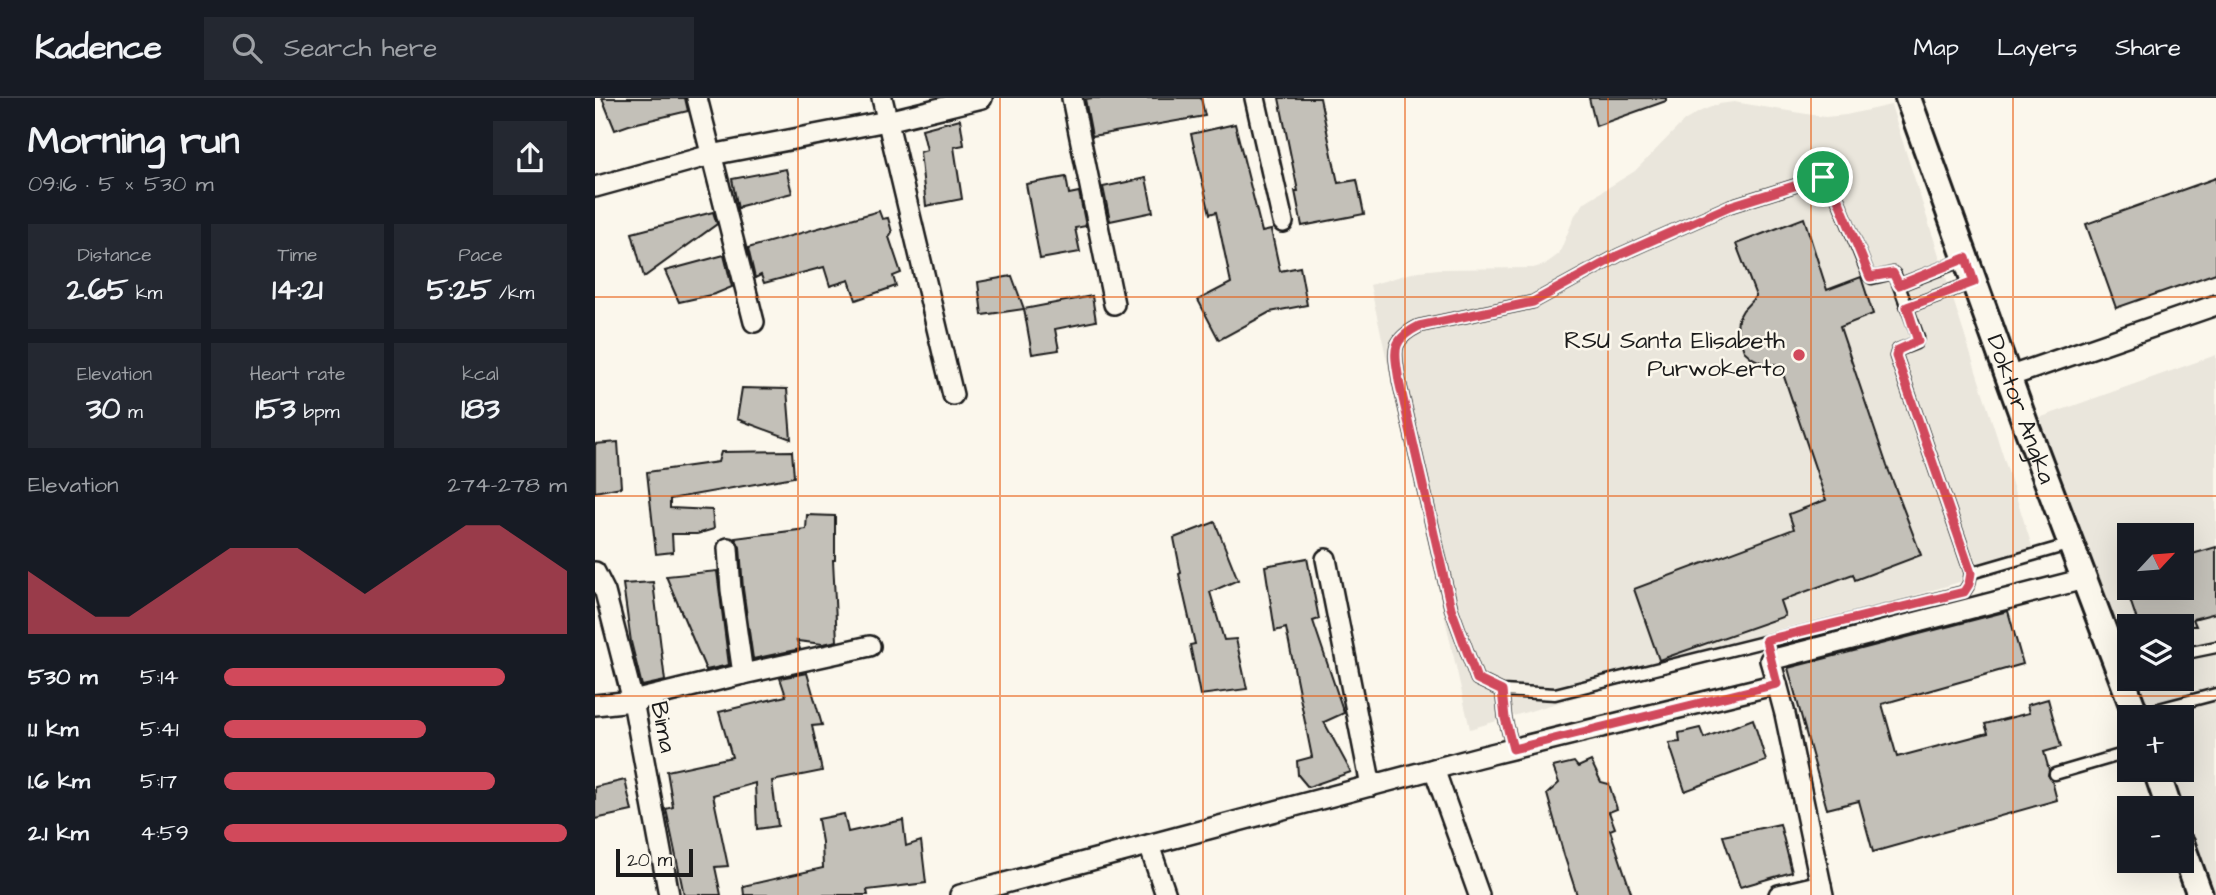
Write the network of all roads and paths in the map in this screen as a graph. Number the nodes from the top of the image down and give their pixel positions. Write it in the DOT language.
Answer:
graph roads {
  1 [pos="697,98"];
  2 [pos="882,98"];
  3 [pos="982,98"];
  4 [pos="1072,98"];
  5 [pos="1255,98"];
  6 [pos="1908,98"];
  7 [pos="887,121"];
  8 [pos="711,155"];
  9 [pos="595,187"];
  10 [pos="1283,222"];
  11 [pos="1966,258"];
  12 [pos="1974,282"];
  13 [pos="1899,285"];
  14 [pos="1114,304"];
  15 [pos="2216,304"];
  16 [pos="1907,307"];
  17 [pos="754,322"];
  18 [pos="2008,377"];
  19 [pos="953,395"];
  20 [pos="2071,544"];
  21 [pos="728,548"];
  22 [pos="1326,559"];
  23 [pos="595,572"];
  24 [pos="1971,573"];
  25 [pos="2084,579"];
  26 [pos="1766,640"];
  27 [pos="870,646"];
  28 [pos="2216,647"];
  29 [pos="2117,652"];
  30 [pos="2194,652"];
  31 [pos="1770,660"];
  32 [pos="743,674"];
  33 [pos="1777,684"];
  34 [pos="1502,691"];
  35 [pos="2216,694"];
  36 [pos="633,701"];
  37 [pos="595,705"];
  38 [pos="2176,705"];
  39 [pos="1513,749"];
  40 [pos="2117,756"];
  41 [pos="1434,769"];
  42 [pos="2056,774"];
  43 [pos="1371,786"];
  44 [pos="1149,845"];
  45 [pos="2192,873"];
  46 [pos="1822,890"];
  47 [pos="669,895"];
  48 [pos="960,895"];
  49 [pos="1166,895"];
  50 [pos="1479,895"];
  51 [pos="1779,895"];
  52 [pos="2200,895"];
  1 -- 8 [label="street"];
  2 -- 7 [label="street"];
  3 -- 7 [label="street"];
  4 -- 14 [label="street"];
  5 -- 10 [label="street"];
  6 -- 11 [label="street, Doktor Angka"];
  7 -- 8 [label="street"];
  7 -- 19 [label="street"];
  8 -- 9 [label="street"];
  8 -- 17 [label="street"];
  11 -- 12 [label="street, Doktor Angka"];
  11 -- 13 [label="lane"];
  12 -- 16 [label="lane"];
  12 -- 18 [label="street, Doktor Angka"];
  13 -- 16 [label="lane"];
  13 -- 34 [label="lane"];
  15 -- 18 [label="street"];
  16 -- 24 [label="lane"];
  18 -- 20 [label="street, Doktor Angka"];
  20 -- 24 [label="lane"];
  20 -- 25 [label="street, Doktor Angka"];
  21 -- 32 [label="street"];
  22 -- 43 [label="street"];
  23 -- 36 [label="street, Bima"];
  24 -- 26 [label="lane"];
  25 -- 29 [label="street, Doktor Angka"];
  25 -- 31 [label="street"];
  26 -- 31 [label="lane"];
  26 -- 34 [label="lane"];
  27 -- 32 [label="street"];
  28 -- 30 [label="lane"];
  31 -- 33 [label="street"];
  32 -- 36 [label="street"];
  33 -- 39 [label="street"];
  33 -- 46 [label="street"];
  34 -- 39 [label="lane"];
  35 -- 38 [label="lane"];
  36 -- 37 [label="street"];
  36 -- 47 [label="street, Bima"];
  39 -- 41 [label="street"];
  40 -- 42 [label="lane"];
  41 -- 43 [label="street"];
  41 -- 50 [label="street"];
  43 -- 44 [label="street"];
  44 -- 48 [label="street"];
  44 -- 49 [label="street"];
  45 -- 52 [label="street"];
  46 -- 51 [label="street"];
}
